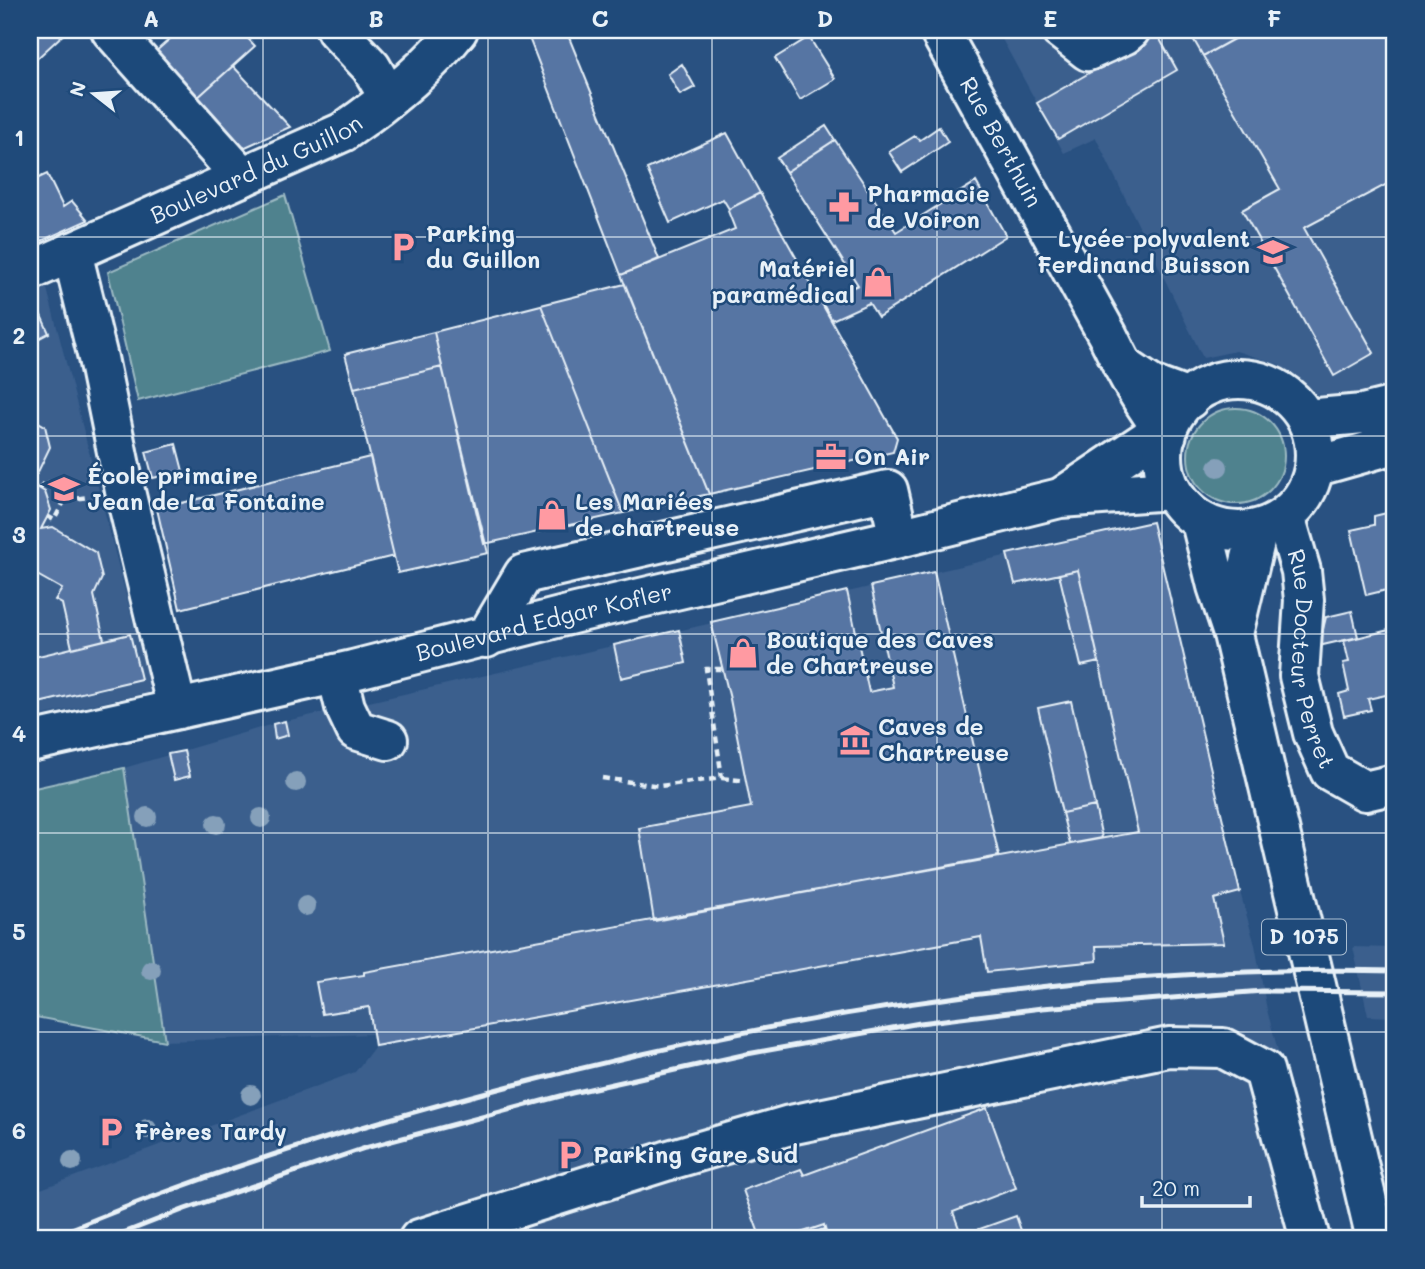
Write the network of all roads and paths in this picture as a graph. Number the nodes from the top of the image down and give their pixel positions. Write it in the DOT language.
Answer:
graph roads {
  1 [pos="111,30"];
  2 [pos="335,30"];
  3 [pos="458,30"];
  4 [pos="939,30"];
  5 [pos="1062,30"];
  6 [pos="1129,30"];
  7 [pos="389,98"];
  8 [pos="242,177"];
  9 [pos="72,252"];
  10 [pos="30,271"];
  11 [pos="1123,366"];
  12 [pos="1189,399"];
  13 [pos="1395,406"];
  14 [pos="1306,419"];
  15 [pos="1167,435"];
  16 [pos="1395,444"];
  17 [pos="1314,467"];
  18 [pos="40,489"];
  19 [pos="1171,490"];
  20 [pos="90,497"];
  21 [pos="1060,498"];
  22 [pos="65,500"];
  23 [pos="47,516"];
  24 [pos="1201,522"];
  25 [pos="1272,522"];
  26 [pos="899,538"];
  27 [pos="1233,634"];
  28 [pos="486,638"];
  29 [pos="723,669"];
  30 [pos="337,674"];
  31 [pos="177,709"];
  32 [pos="388,740"];
  33 [pos="30,743"];
  34 [pos="602,778"];
  35 [pos="722,778"];
  36 [pos="746,781"];
  37 [pos="1380,788"];
  38 [pos="419,1239"];
  39 [pos="1310,1239"];
  40 [pos="1376,1239"];
  1 -- 8 [label="street"];
  2 -- 7 [label="street"];
  3 -- 7 [label="street, Boulevard du Guillon"];
  4 -- 11 [label="street, Rue Berthuin"];
  5 -- 6 [label="street"];
  7 -- 8 [label="street, Boulevard du Guillon"];
  8 -- 9 [label="street, Boulevard du Guillon"];
  9 -- 10 [label="street, Boulevard du Guillon"];
  9 -- 31 [label="street"];
  11 -- 12 [label="street, Rue Berthuin"];
  11 -- 15 [label="street, Rue Berthuin"];
  12 -- 14 [label="street"];
  12 -- 15 [label="street"];
  13 -- 14 [label="street"];
  14 -- 17 [label="street"];
  15 -- 19 [label="street"];
  15 -- 21 [label="street, Boulevard Edgar Kofler"];
  16 -- 17 [label="street"];
  17 -- 25 [label="street"];
  18 -- 22 [label="path"];
  19 -- 21 [label="street, Boulevard Edgar Kofler"];
  19 -- 24 [label="street"];
  20 -- 22 [label="path"];
  21 -- 26 [label="street, Boulevard Edgar Kofler"];
  22 -- 23 [label="path"];
  24 -- 25 [label="street"];
  24 -- 27 [label="street, D 1075"];
  25 -- 27 [label="street, D 1075"];
  25 -- 37 [label="street, Rue Docteur Perret"];
  26 -- 28 [label="street, Boulevard Edgar Kofler"];
  26 -- 28 [label="street"];
  27 -- 40 [label="street, D 1075"];
  28 -- 30 [label="street, Boulevard Edgar Kofler"];
  29 -- 35 [label="path"];
  30 -- 31 [label="street, Boulevard Edgar Kofler"];
  30 -- 32 [label="street"];
  31 -- 33 [label="street, Boulevard Edgar Kofler"];
  34 -- 35 [label="path"];
  35 -- 36 [label="path"];
  38 -- 39 [label="street"];
}
